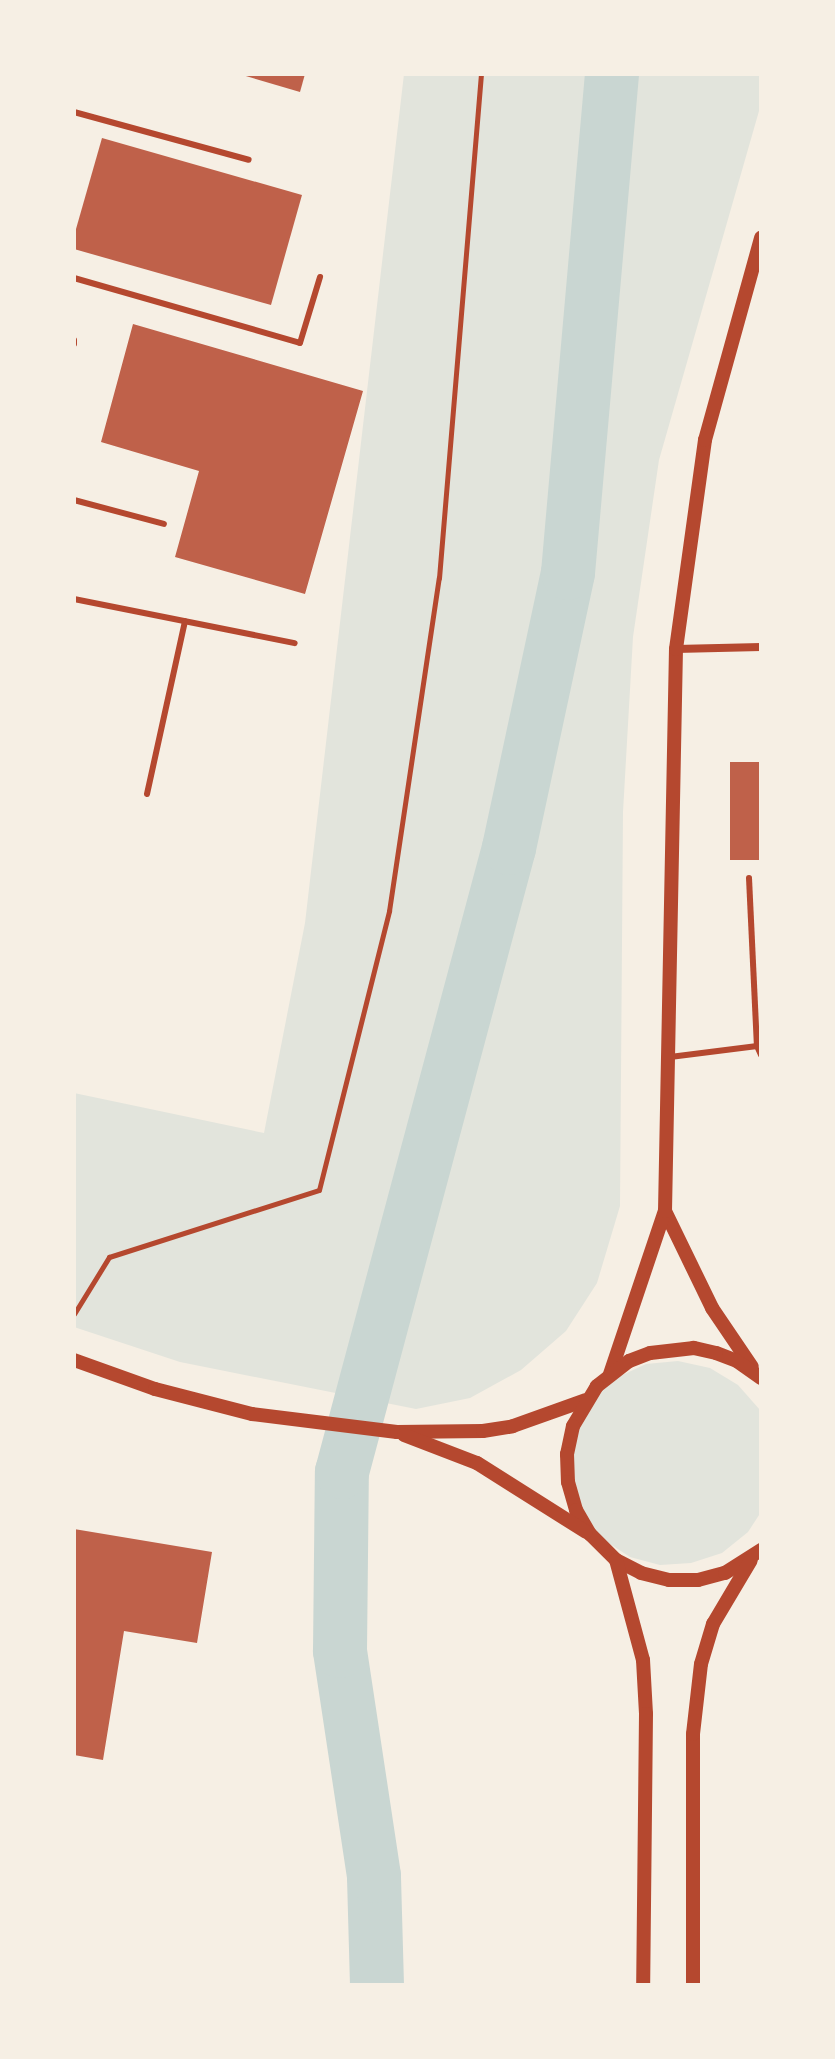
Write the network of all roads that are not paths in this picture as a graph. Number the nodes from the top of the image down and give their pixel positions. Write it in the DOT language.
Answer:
graph roads {
  1 [pos="74,112"];
  2 [pos="249,160"];
  3 [pos="761,238"];
  4 [pos="756,270"];
  5 [pos="320,277"];
  6 [pos="74,278"];
  7 [pos="74,500"];
  8 [pos="164,524"];
  9 [pos="74,599"];
  10 [pos="185,621"];
  11 [pos="295,643"];
  12 [pos="761,647"];
  13 [pos="676,649"];
  14 [pos="147,794"];
  15 [pos="749,878"];
  16 [pos="757,1046"];
  17 [pos="761,1055"];
  18 [pos="666,1057"];
  19 [pos="665,1211"];
  20 [pos="74,1360"];
  21 [pos="610,1374"];
  22 [pos="758,1375"];
  23 [pos="586,1400"];
  24 [pos="397,1432"];
  25 [pos="590,1534"];
  26 [pos="756,1555"];
  27 [pos="616,1560"];
  28 [pos="643,1985"];
  29 [pos="693,1985"];
  1 -- 2 [label="lane"];
  3 -- 4 [label="street"];
  4 -- 13 [label="street"];
  5 -- 6 [label="lane"];
  7 -- 8 [label="lane"];
  9 -- 10 [label="lane"];
  10 -- 11 [label="lane"];
  10 -- 14 [label="lane"];
  12 -- 13 [label="street"];
  13 -- 18 [label="street"];
  15 -- 16 [label="lane"];
  16 -- 17 [label="lane"];
  16 -- 18 [label="lane"];
  18 -- 19 [label="street"];
  19 -- 21 [label="street"];
  19 -- 22 [label="street"];
  20 -- 24 [label="street"];
  21 -- 22 [label="street"];
  21 -- 23 [label="street"];
  23 -- 24 [label="street"];
  23 -- 25 [label="street"];
  24 -- 25 [label="street"];
  25 -- 27 [label="street"];
  26 -- 27 [label="street"];
  26 -- 29 [label="street"];
  27 -- 28 [label="street"];
}
